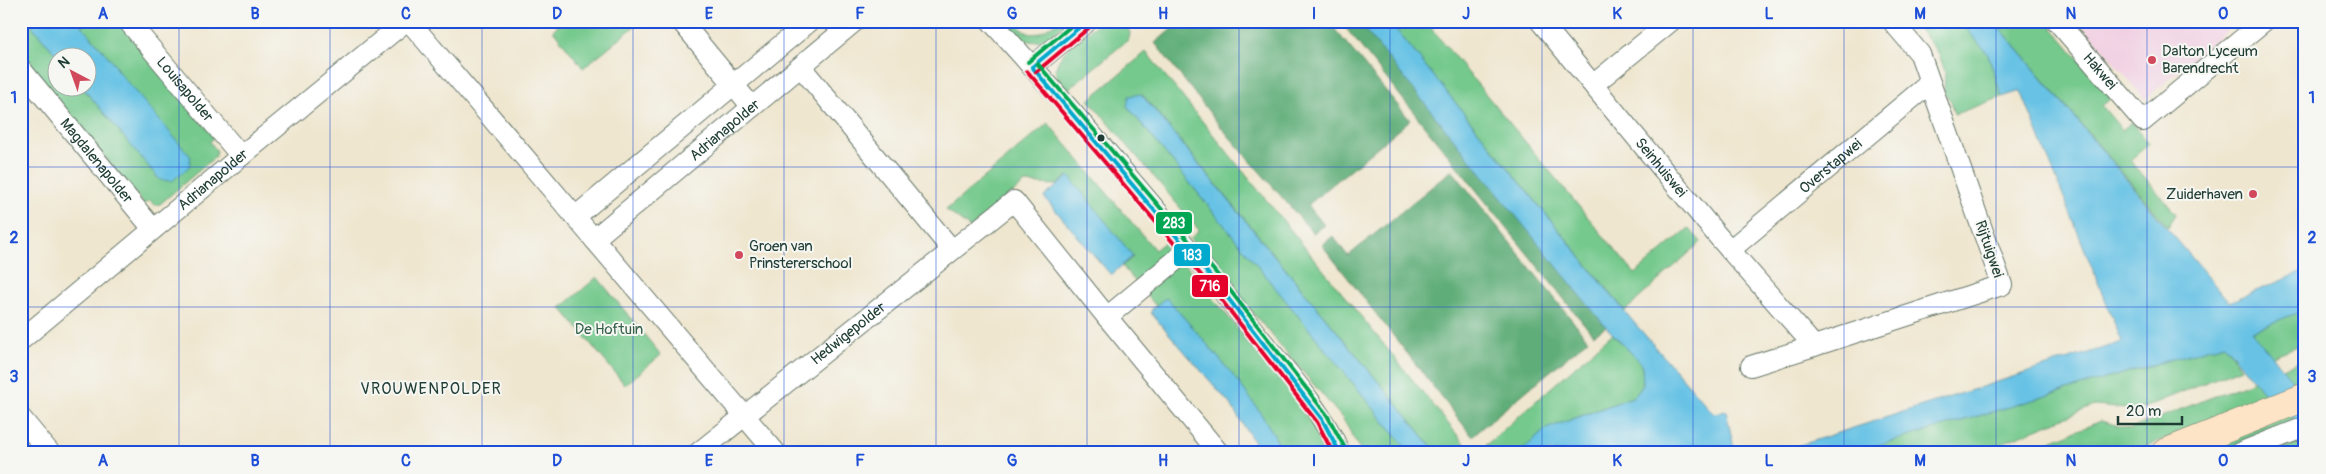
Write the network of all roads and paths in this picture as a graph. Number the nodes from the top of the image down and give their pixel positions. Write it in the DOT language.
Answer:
graph roads {
  1 [pos="128,21"];
  2 [pos="408,21"];
  3 [pos="681,21"];
  4 [pos="810,21"];
  5 [pos="855,21"];
  6 [pos="991,21"];
  7 [pos="1087,21"];
  8 [pos="1540,21"];
  9 [pos="1671,21"];
  10 [pos="1892,21"];
  11 [pos="2058,21"];
  12 [pos="2264,21"];
  13 [pos="801,67"];
  14 [pos="1032,67"];
  15 [pos="21,69"];
  16 [pos="1930,82"];
  17 [pos="733,84"];
  18 [pos="1594,84"];
  19 [pos="752,107"];
  20 [pos="241,156"];
  21 [pos="575,216"];
  22 [pos="153,229"];
  23 [pos="594,239"];
  24 [pos="952,250"];
  25 [pos="1188,250"];
  26 [pos="1730,250"];
  27 [pos="1107,317"];
  28 [pos="21,340"];
  29 [pos="1814,346"];
  30 [pos="1751,366"];
  31 [pos="2305,397"];
  32 [pos="745,415"];
  33 [pos="21,418"];
  34 [pos="2300,429"];
  35 [pos="50,453"];
  36 [pos="698,453"];
  37 [pos="776,453"];
  38 [pos="1219,453"];
  39 [pos="1340,453"];
  40 [pos="2165,453"];
  41 [pos="2240,453"];
  1 -- 20 [label="street, Louisapolder"];
  2 -- 20 [label="street, Adrianapolder"];
  2 -- 21 [label="street, Adrianapolder"];
  3 -- 17 [label="street"];
  4 -- 17 [label="street, Adrianapolder"];
  5 -- 13 [label="street, Adrianapolder"];
  6 -- 14 [label="street"];
  7 -- 14 [label="street"];
  8 -- 18 [label="street, Seinhuiswei"];
  9 -- 18 [label="street"];
  10 -- 16 [label="street"];
  11 -- 12 [label="street, Hakwei"];
  13 -- 19 [label="street, Adrianapolder"];
  13 -- 24 [label="street"];
  14 -- 25 [label="street"];
  15 -- 22 [label="street, Magdalenapolder"];
  16 -- 26 [label="street, Overstapwei"];
  16 -- 29 [label="street, Rijtuigwei"];
  17 -- 19 [label="street"];
  17 -- 21 [label="street, Adrianapolder"];
  18 -- 26 [label="street, Seinhuiswei"];
  19 -- 23 [label="street, Adrianapolder"];
  20 -- 22 [label="street, Adrianapolder"];
  21 -- 23 [label="street, Adrianapolder"];
  22 -- 28 [label="street, Adrianapolder"];
  23 -- 32 [label="street, Adrianapolder"];
  24 -- 27 [label="street, Hedwigepolder"];
  24 -- 32 [label="street, Hedwigepolder"];
  25 -- 27 [label="street"];
  25 -- 39 [label="street"];
  26 -- 29 [label="street"];
  27 -- 38 [label="street, Hedwigepolder"];
  29 -- 30 [label="street, Rijtuigwei"];
  31 -- 40 [label="main road"];
  32 -- 36 [label="street"];
  32 -- 37 [label="street, Adrianapolder"];
  33 -- 35 [label="street"];
  34 -- 41 [label="street"];
}
